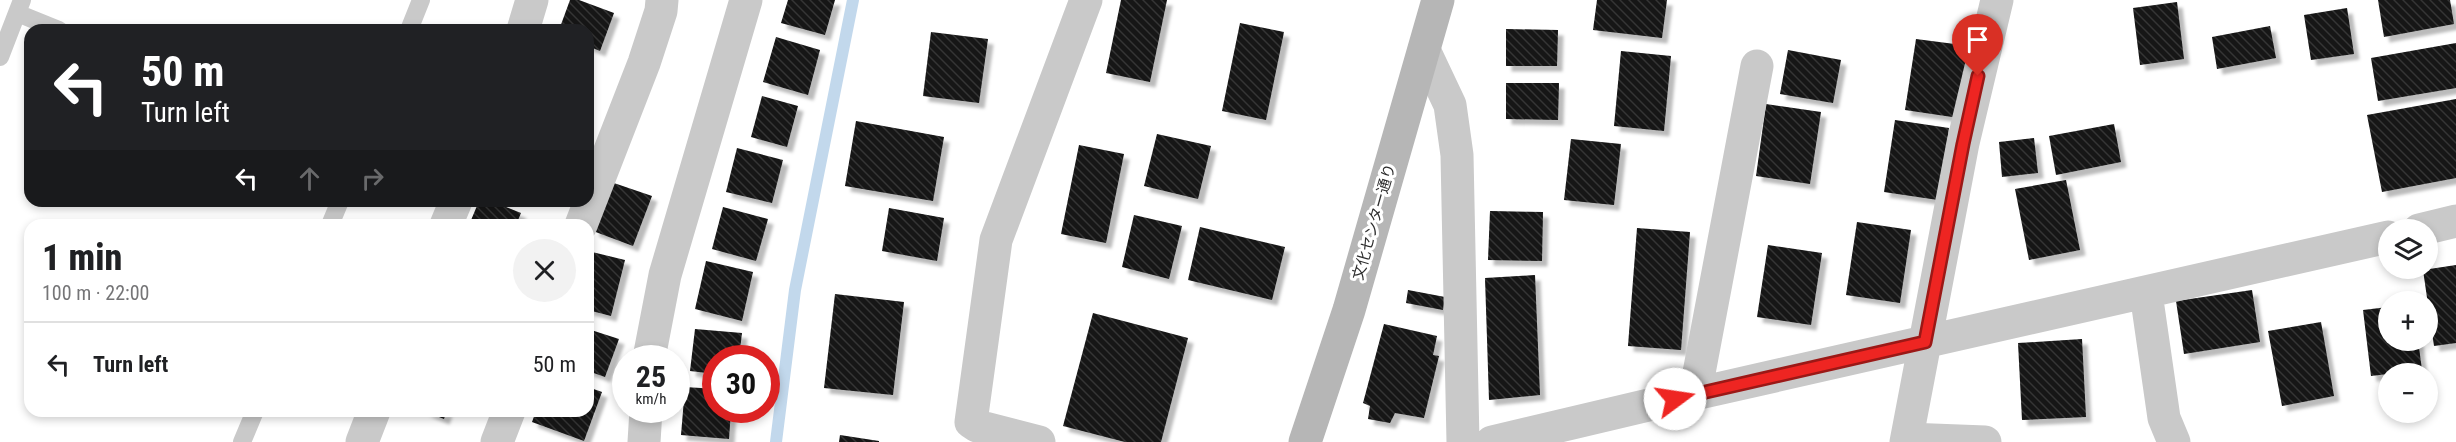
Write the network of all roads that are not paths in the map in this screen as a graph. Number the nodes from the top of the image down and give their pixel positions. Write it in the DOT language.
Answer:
graph roads {
  1 [pos="421,0"];
  2 [pos="532,0"];
  3 [pos="662,0"];
  4 [pos="746,0"];
  5 [pos="1086,0"];
  6 [pos="1438,0"];
  7 [pos="1997,0"];
  8 [pos="20,6"];
  9 [pos="49,24"];
  10 [pos="411,24"];
  11 [pos="526,24"];
  12 [pos="1424,50"];
  13 [pos="0,57"];
  14 [pos="1757,66"];
  15 [pos="594,192"];
  16 [pos="2456,221"];
  17 [pos="2438,225"];
  18 [pos="2378,239"];
  19 [pos="2146,293"];
  20 [pos="1925,342"];
  21 [pos="652,345"];
  22 [pos="1695,394"];
  23 [pos="252,417"];
  24 [pos="372,417"];
  25 [pos="507,417"];
  26 [pos="645,423"];
  27 [pos="1593,431"];
  28 [pos="1907,440"];
  29 [pos="2171,441"];
  30 [pos="242,442"];
  31 [pos="362,442"];
  32 [pos="497,442"];
  33 [pos="644,442"];
  34 [pos="1039,442"];
  35 [pos="1305,442"];
  36 [pos="1463,442"];
  37 [pos="1492,442"];
  38 [pos="1985,442"];
  1 -- 10 [label="lane"];
  2 -- 11 [label="street"];
  3 -- 15 [label="street"];
  4 -- 21 [label="street"];
  5 -- 34 [label="street"];
  6 -- 12 [label="street, 文化センター通り"];
  7 -- 20 [label="street"];
  8 -- 9 [label="lane"];
  8 -- 13 [label="lane"];
  12 -- 35 [label="street, 文化センター通り"];
  12 -- 36 [label="street"];
  14 -- 22 [label="street"];
  16 -- 17 [label="street"];
  18 -- 19 [label="street"];
  19 -- 20 [label="street"];
  19 -- 29 [label="street"];
  20 -- 22 [label="street"];
  20 -- 28 [label="street"];
  22 -- 27 [label="street"];
  23 -- 30 [label="lane"];
  24 -- 31 [label="street"];
  25 -- 32 [label="street"];
  26 -- 33 [label="street"];
  27 -- 37 [label="street"];
  28 -- 38 [label="street"];
}
